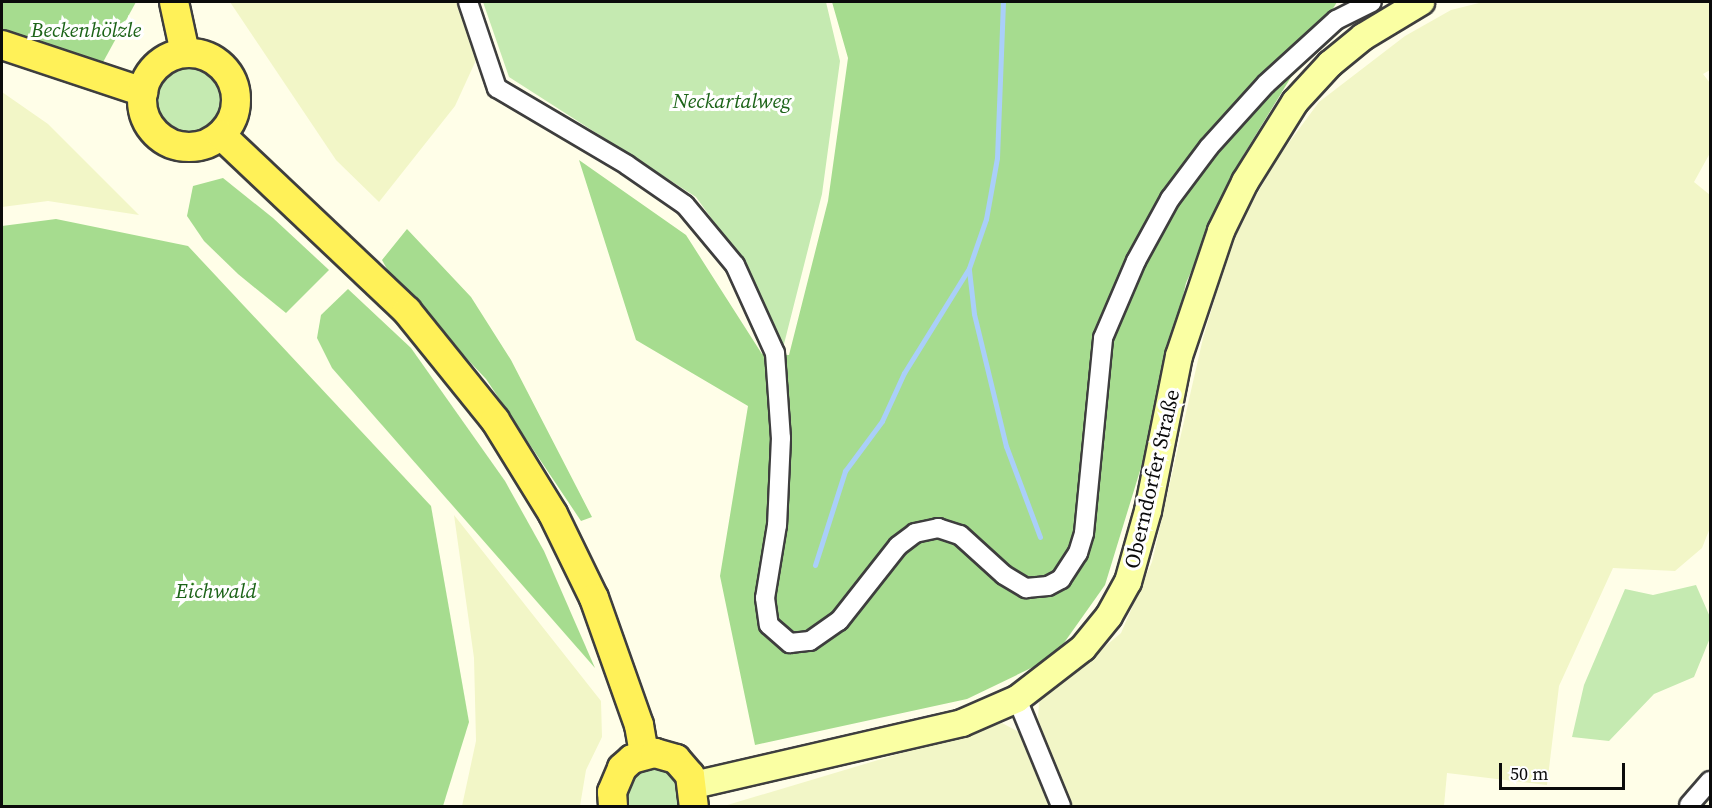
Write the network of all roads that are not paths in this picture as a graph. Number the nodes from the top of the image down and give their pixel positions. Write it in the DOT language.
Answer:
graph roads {
  1 [pos="174,2"];
  2 [pos="468,2"];
  3 [pos="1372,2"];
  4 [pos="1418,2"];
  5 [pos="2,45"];
  6 [pos="185,53"];
  7 [pos="143,92"];
  8 [pos="221,135"];
  9 [pos="1017,699"];
  10 [pos="644,754"];
  11 [pos="1710,781"];
  12 [pos="694,796"];
  13 [pos="1689,806"];
  14 [pos="613,807"];
  15 [pos="1060,807"];
  1 -- 6 [label="main road"];
  2 -- 3 [label="street"];
  4 -- 9 [label="street, Oberndorfer Straße"];
  5 -- 7 [label="main road"];
  6 -- 7 [label="main road"];
  6 -- 8 [label="main road"];
  7 -- 8 [label="main road"];
  8 -- 10 [label="main road"];
  9 -- 12 [label="street, Oberndorfer Straße"];
  9 -- 15 [label="street"];
  10 -- 12 [label="main road"];
  10 -- 14 [label="main road"];
  11 -- 13 [label="street"];
}
